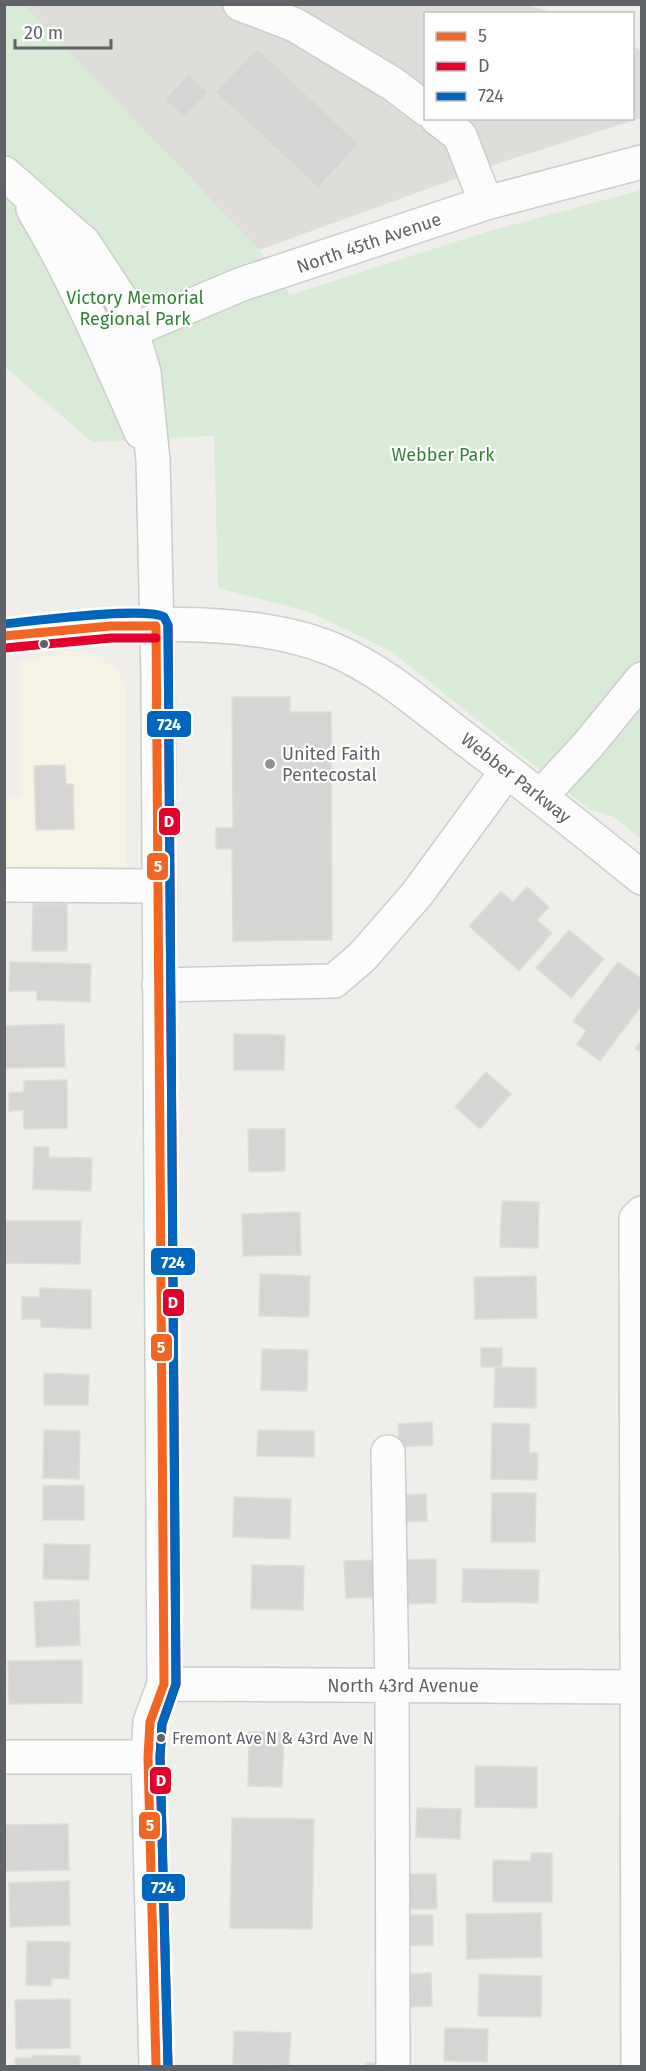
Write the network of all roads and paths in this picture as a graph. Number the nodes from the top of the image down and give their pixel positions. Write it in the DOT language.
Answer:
graph roads {
  1 [pos="240,4"];
  2 [pos="424,107"];
  3 [pos="440,120"];
  4 [pos="642,162"];
  5 [pos="11,179"];
  6 [pos="486,203"];
  7 [pos="133,330"];
  8 [pos="102,343"];
  9 [pos="153,460"];
  10 [pos="156,626"];
  11 [pos="4,636"];
  12 [pos="642,679"];
  13 [pos="507,771"];
  14 [pos="541,796"];
  15 [pos="642,878"];
  16 [pos="4,885"];
  17 [pos="159,886"];
  18 [pos="159,985"];
  19 [pos="642,1213"];
  20 [pos="388,1452"];
  21 [pos="164,1684"];
  22 [pos="392,1686"];
  23 [pos="639,1687"];
  24 [pos="4,1756"];
  25 [pos="148,1757"];
  26 [pos="156,2067"];
  27 [pos="393,2067"];
  28 [pos="638,2067"];
  1 -- 2 [label="street"];
  3 -- 6 [label="street"];
  4 -- 6 [label="street, North 45th Avenue"];
  5 -- 7 [label="street"];
  5 -- 8 [label="street"];
  6 -- 7 [label="street, North 45th Avenue"];
  7 -- 8 [label="street, North 45th Avenue"];
  7 -- 9 [label="street"];
  8 -- 9 [label="street"];
  9 -- 10 [label="street"];
  10 -- 11 [label="street, Webber Parkway"];
  10 -- 13 [label="street, Webber Parkway"];
  10 -- 17 [label="street"];
  12 -- 14 [label="street"];
  13 -- 14 [label="street, Webber Parkway"];
  13 -- 18 [label="street"];
  14 -- 15 [label="street, Webber Parkway"];
  16 -- 17 [label="street"];
  17 -- 18 [label="street"];
  18 -- 21 [label="street"];
  19 -- 23 [label="street"];
  20 -- 22 [label="street"];
  21 -- 22 [label="street, North 43rd Avenue"];
  21 -- 25 [label="street"];
  22 -- 23 [label="street, North 43rd Avenue"];
  22 -- 27 [label="street"];
  23 -- 28 [label="street"];
  24 -- 25 [label="street"];
  25 -- 26 [label="street"];
}
